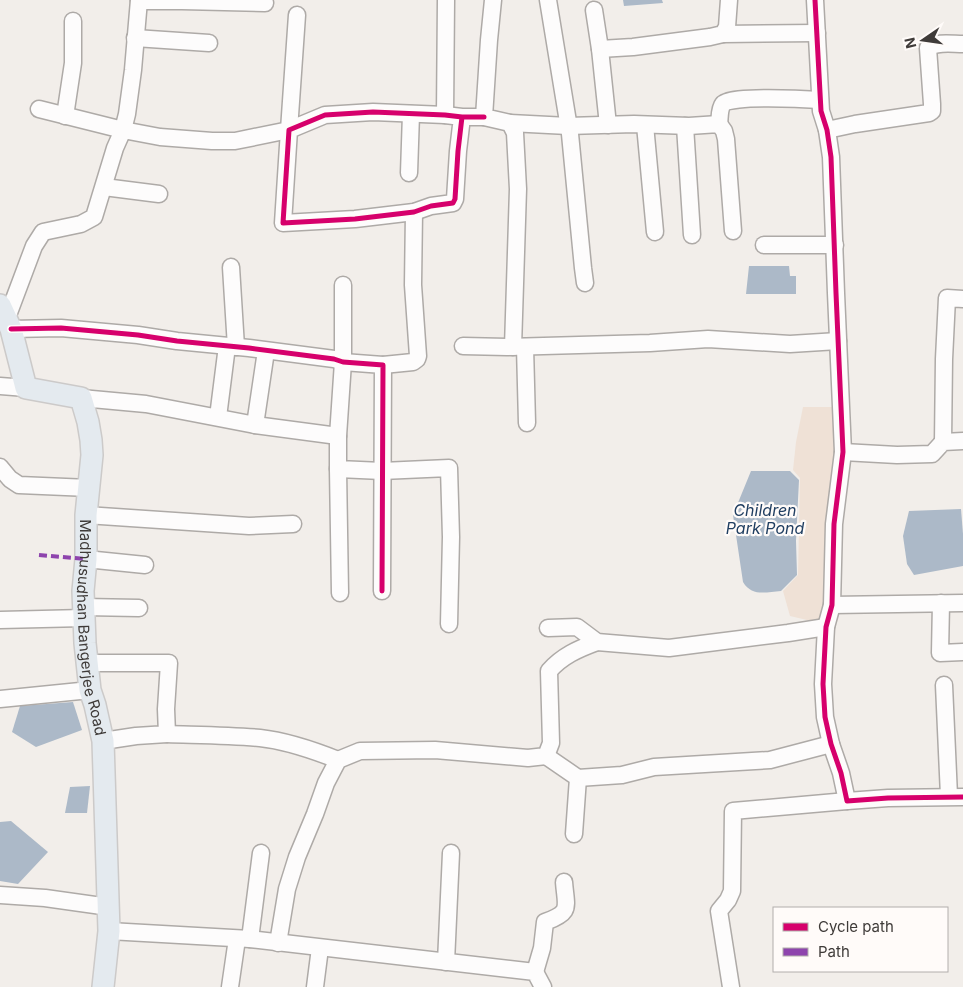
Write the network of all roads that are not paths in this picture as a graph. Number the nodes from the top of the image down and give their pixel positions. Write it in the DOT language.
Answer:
graph roads {
  1 [pos="446,0"];
  2 [pos="494,0"];
  3 [pos="548,0"];
  4 [pos="729,0"];
  5 [pos="815,0"];
  6 [pos="139,1"];
  7 [pos="265,3"];
  8 [pos="594,10"];
  9 [pos="297,15"];
  10 [pos="73,21"];
  11 [pos="817,33"];
  12 [pos="723,34"];
  13 [pos="135,38"];
  14 [pos="210,43"];
  15 [pos="963,44"];
  16 [pos="600,49"];
  17 [pos="820,100"];
  18 [pos="38,109"];
  19 [pos="412,114"];
  20 [pos="444,115"];
  21 [pos="66,116"];
  22 [pos="462,117"];
  23 [pos="484,117"];
  24 [pos="510,123"];
  25 [pos="645,124"];
  26 [pos="720,124"];
  27 [pos="608,125"];
  28 [pos="568,126"];
  29 [pos="685,126"];
  30 [pos="123,130"];
  31 [pos="289,130"];
  32 [pos="827,130"];
  33 [pos="409,173"];
  34 [pos="104,186"];
  35 [pos="159,194"];
  36 [pos="414,212"];
  37 [pos="733,230"];
  38 [pos="655,232"];
  39 [pos="692,235"];
  40 [pos="764,245"];
  41 [pos="835,245"];
  42 [pos="231,267"];
  43 [pos="585,283"];
  44 [pos="343,285"];
  45 [pos="963,299"];
  46 [pos="6,317"];
  47 [pos="838,341"];
  48 [pos="463,346"];
  49 [pos="231,347"];
  50 [pos="519,347"];
  51 [pos="266,351"];
  52 [pos="343,362"];
  53 [pos="383,365"];
  54 [pos="0,386"];
  55 [pos="26,388"];
  56 [pos="81,398"];
  57 [pos="218,418"];
  58 [pos="527,423"];
  59 [pos="255,425"];
  60 [pos="338,436"];
  61 [pos="963,441"];
  62 [pos="943,442"];
  63 [pos="843,452"];
  64 [pos="0,467"];
  65 [pos="338,469"];
  66 [pos="382,471"];
  67 [pos="88,488"];
  68 [pos="86,515"];
  69 [pos="293,524"];
  70 [pos="86,559"];
  71 [pos="145,565"];
  72 [pos="382,591"];
  73 [pos="340,593"];
  74 [pos="941,603"];
  75 [pos="963,603"];
  76 [pos="832,605"];
  77 [pos="139,608"];
  78 [pos="84,613"];
  79 [pos="0,620"];
  80 [pos="449,624"];
  81 [pos="826,626"];
  82 [pos="548,628"];
  83 [pos="597,642"];
  84 [pos="963,652"];
  85 [pos="87,663"];
  86 [pos="944,686"];
  87 [pos="90,690"];
  88 [pos="0,699"];
  89 [pos="167,734"];
  90 [pos="103,741"];
  91 [pos="831,744"];
  92 [pos="546,756"];
  93 [pos="338,760"];
  94 [pos="578,778"];
  95 [pos="956,797"];
  96 [pos="847,801"];
  97 [pos="574,834"];
  98 [pos="261,853"];
  99 [pos="450,853"];
  100 [pos="564,882"];
  101 [pos="0,895"];
  102 [pos="109,907"];
  103 [pos="109,931"];
  104 [pos="244,939"];
  105 [pos="278,943"];
  106 [pos="320,948"];
  107 [pos="446,962"];
  108 [pos="535,972"];
  109 [pos="103,987"];
  110 [pos="230,987"];
  111 [pos="315,987"];
  112 [pos="543,987"];
  113 [pos="731,987"];
  1 -- 20 [label="street"];
  2 -- 23 [label="street"];
  3 -- 28 [label="street"];
  4 -- 12 [label="street"];
  5 -- 11 [label="street"];
  6 -- 7 [label="street"];
  6 -- 13 [label="street"];
  8 -- 16 [label="street"];
  9 -- 31 [label="street"];
  10 -- 21 [label="street"];
  11 -- 12 [label="street"];
  11 -- 17 [label="street"];
  12 -- 16 [label="street"];
  13 -- 14 [label="street"];
  13 -- 30 [label="street"];
  15 -- 32 [label="street"];
  16 -- 27 [label="street"];
  17 -- 26 [label="street"];
  17 -- 32 [label="street"];
  18 -- 21 [label="street"];
  19 -- 20 [label="street"];
  19 -- 31 [label="street"];
  19 -- 33 [label="street"];
  20 -- 22 [label="street"];
  21 -- 30 [label="street"];
  22 -- 23 [label="street"];
  22 -- 36 [label="street"];
  23 -- 24 [label="street"];
  24 -- 28 [label="street"];
  24 -- 50 [label="street"];
  25 -- 27 [label="street"];
  25 -- 29 [label="street"];
  25 -- 38 [label="street"];
  26 -- 29 [label="street"];
  26 -- 37 [label="street"];
  27 -- 28 [label="street"];
  28 -- 43 [label="street"];
  29 -- 39 [label="street"];
  30 -- 31 [label="street"];
  30 -- 34 [label="street"];
  31 -- 36 [label="street"];
  32 -- 41 [label="street"];
  34 -- 35 [label="street"];
  34 -- 46 [label="street"];
  36 -- 53 [label="street"];
  40 -- 41 [label="street"];
  41 -- 47 [label="street"];
  42 -- 49 [label="street"];
  44 -- 52 [label="street"];
  45 -- 62 [label="street"];
  46 -- 49 [label="street"];
  46 -- 55 [label="main road"];
  47 -- 50 [label="street"];
  47 -- 63 [label="street"];
  48 -- 50 [label="street"];
  49 -- 51 [label="street"];
  49 -- 57 [label="street"];
  50 -- 58 [label="street"];
  51 -- 52 [label="street"];
  51 -- 59 [label="street"];
  52 -- 53 [label="street"];
  52 -- 60 [label="street"];
  53 -- 66 [label="street"];
  54 -- 55 [label="street"];
  55 -- 56 [label="main road"];
  56 -- 57 [label="street"];
  56 -- 67 [label="main road, Madhusudhan Bangerjee Road"];
  57 -- 59 [label="street"];
  59 -- 60 [label="street"];
  60 -- 65 [label="street"];
  61 -- 62 [label="street"];
  62 -- 63 [label="street"];
  63 -- 76 [label="street"];
  64 -- 67 [label="street"];
  65 -- 66 [label="street"];
  65 -- 73 [label="street"];
  66 -- 72 [label="street"];
  66 -- 80 [label="street"];
  67 -- 68 [label="main road, Madhusudhan Bangerjee Road"];
  68 -- 69 [label="street"];
  68 -- 70 [label="main road, Madhusudhan Bangerjee Road"];
  70 -- 71 [label="street"];
  70 -- 78 [label="main road, Madhusudhan Bangerjee Road"];
  74 -- 75 [label="street"];
  74 -- 76 [label="street"];
  74 -- 84 [label="street"];
  76 -- 81 [label="street"];
  77 -- 78 [label="street"];
  78 -- 79 [label="street"];
  78 -- 85 [label="main road, Madhusudhan Bangerjee Road"];
  81 -- 83 [label="street"];
  81 -- 91 [label="street"];
  82 -- 83 [label="street"];
  83 -- 92 [label="street"];
  85 -- 87 [label="main road, Madhusudhan Bangerjee Road"];
  85 -- 89 [label="street"];
  86 -- 95 [label="street"];
  87 -- 88 [label="street"];
  87 -- 90 [label="main road, Madhusudhan Bangerjee Road"];
  89 -- 90 [label="street"];
  89 -- 93 [label="street"];
  90 -- 102 [label="main road, Madhusudhan Bangerjee Road"];
  91 -- 94 [label="street"];
  91 -- 96 [label="street"];
  92 -- 93 [label="street"];
  92 -- 94 [label="street"];
  93 -- 105 [label="street"];
  94 -- 97 [label="street"];
  95 -- 96 [label="street"];
  96 -- 113 [label="street"];
  98 -- 104 [label="street"];
  99 -- 107 [label="street"];
  100 -- 108 [label="street"];
  101 -- 102 [label="street"];
  102 -- 103 [label="main road, Madhusudhan Bangerjee Road"];
  103 -- 104 [label="street"];
  103 -- 109 [label="main road, Madhusudhan Bangerjee Road"];
  104 -- 105 [label="street"];
  104 -- 110 [label="street"];
  105 -- 106 [label="street"];
  106 -- 107 [label="street"];
  106 -- 111 [label="street"];
  107 -- 108 [label="street"];
  108 -- 112 [label="street"];
}
